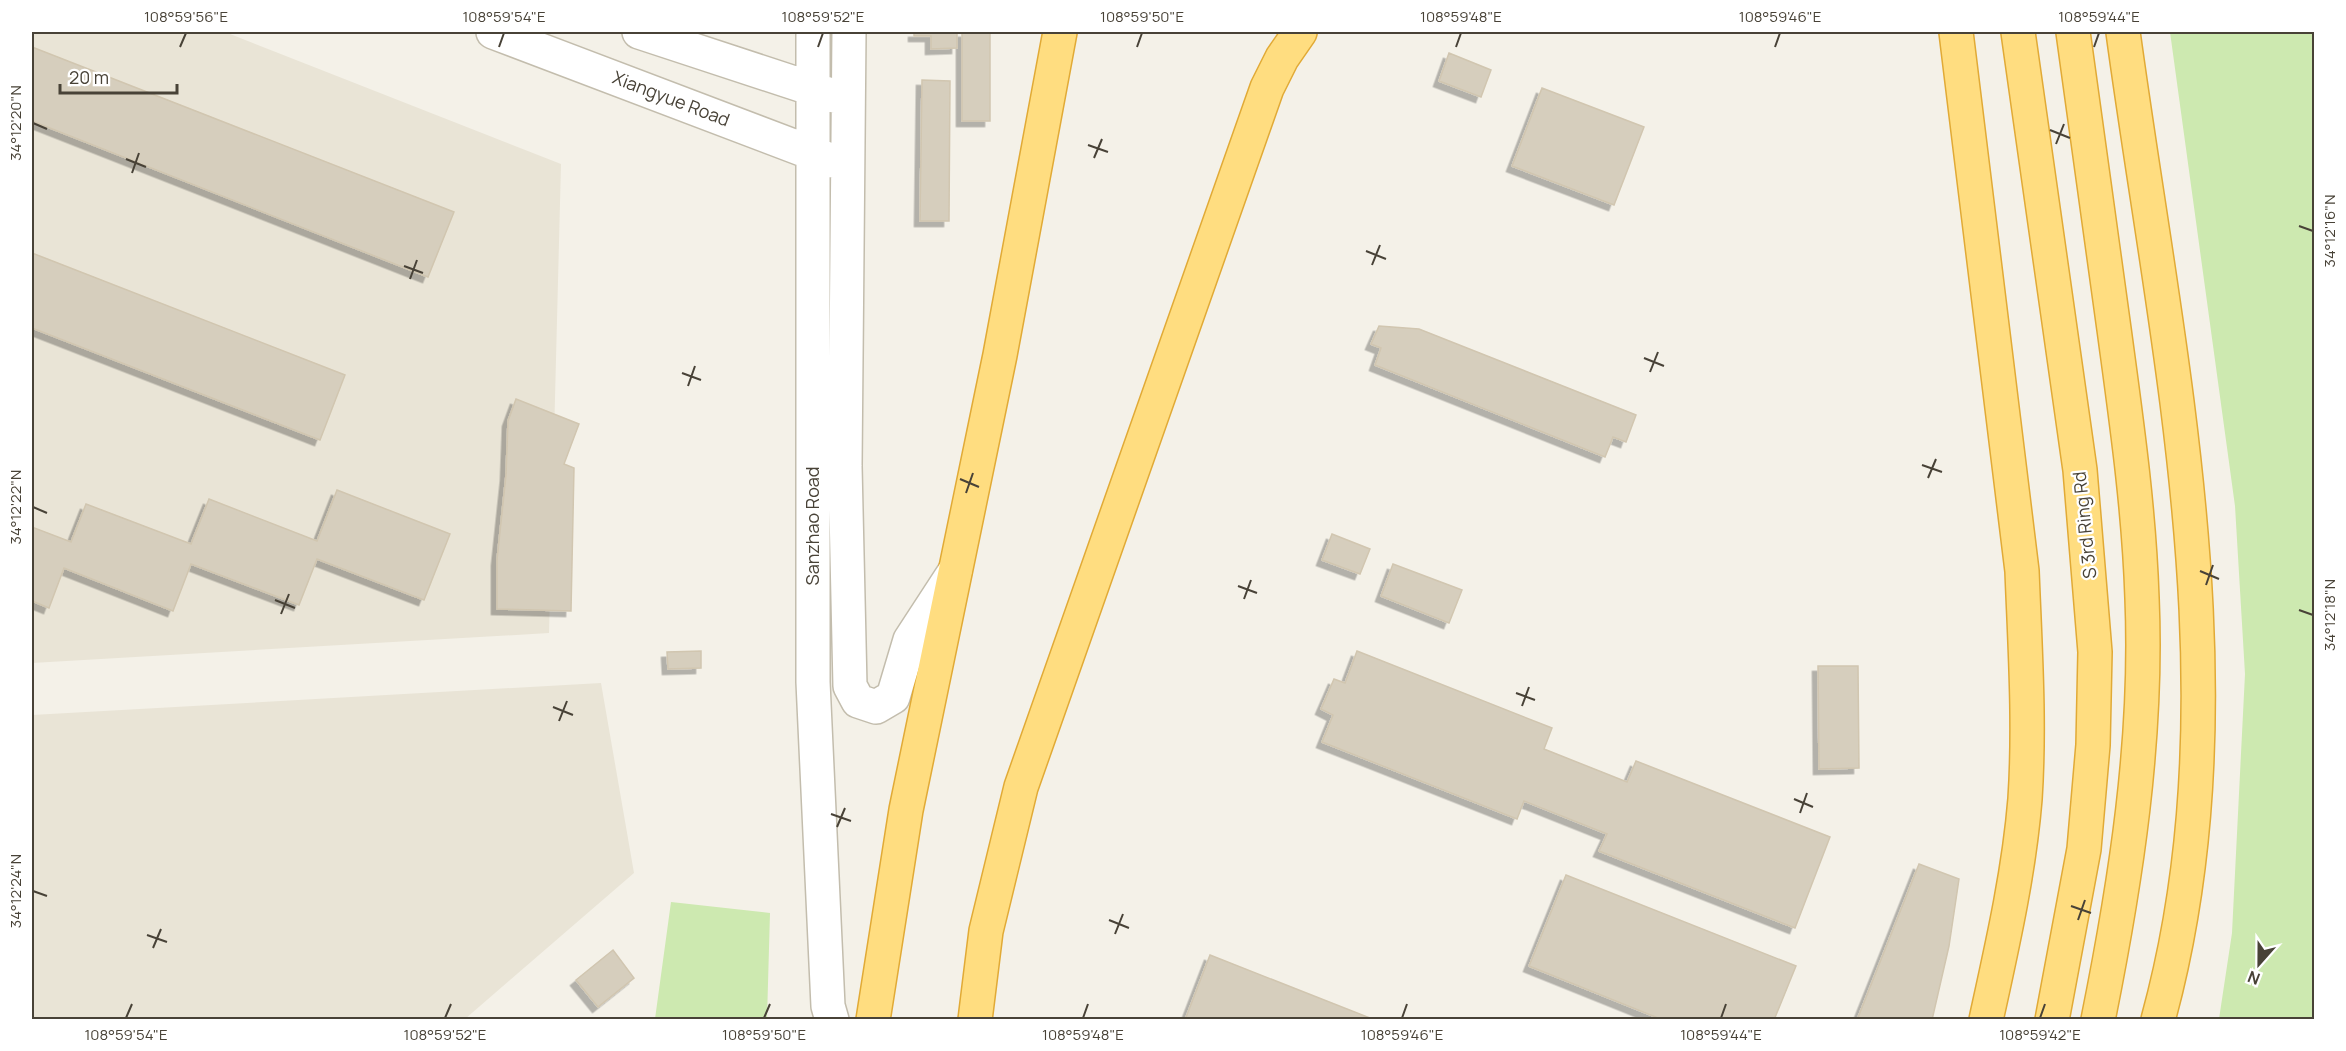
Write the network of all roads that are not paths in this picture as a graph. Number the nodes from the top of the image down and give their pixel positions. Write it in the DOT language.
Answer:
graph roads {
  1 [pos="493,32"];
  2 [pos="639,32"];
  3 [pos="813,32"];
  4 [pos="849,32"];
  5 [pos="1060,32"];
  6 [pos="1300,32"];
  7 [pos="1956,32"];
  8 [pos="2018,32"];
  9 [pos="2073,32"];
  10 [pos="2123,32"];
  11 [pos="813,90"];
  12 [pos="850,102"];
  13 [pos="813,154"];
  14 [pos="849,167"];
  15 [pos="956,570"];
  16 [pos="832,1020"];
  17 [pos="873,1020"];
  18 [pos="975,1020"];
  19 [pos="1986,1020"];
  20 [pos="2052,1020"];
  21 [pos="2098,1020"];
  22 [pos="2158,1020"];
  1 -- 13 [label="street, Xiangyue Road"];
  2 -- 11 [label="street"];
  3 -- 11 [label="street, Sanzhao Road"];
  4 -- 12 [label="street, Sanzhao Road"];
  5 -- 15 [label="highway"];
  6 -- 18 [label="highway"];
  7 -- 19 [label="highway"];
  8 -- 20 [label="highway, S 3rd Ring Rd"];
  9 -- 21 [label="highway"];
  10 -- 22 [label="highway"];
  11 -- 12 [label="street"];
  11 -- 13 [label="street, Sanzhao Road"];
  12 -- 14 [label="street, Sanzhao Road"];
  13 -- 14 [label="street, Xiangyue Road"];
  13 -- 16 [label="street, Sanzhao Road"];
  14 -- 15 [label="street, Sanzhao Road"];
  15 -- 17 [label="highway"];
}
